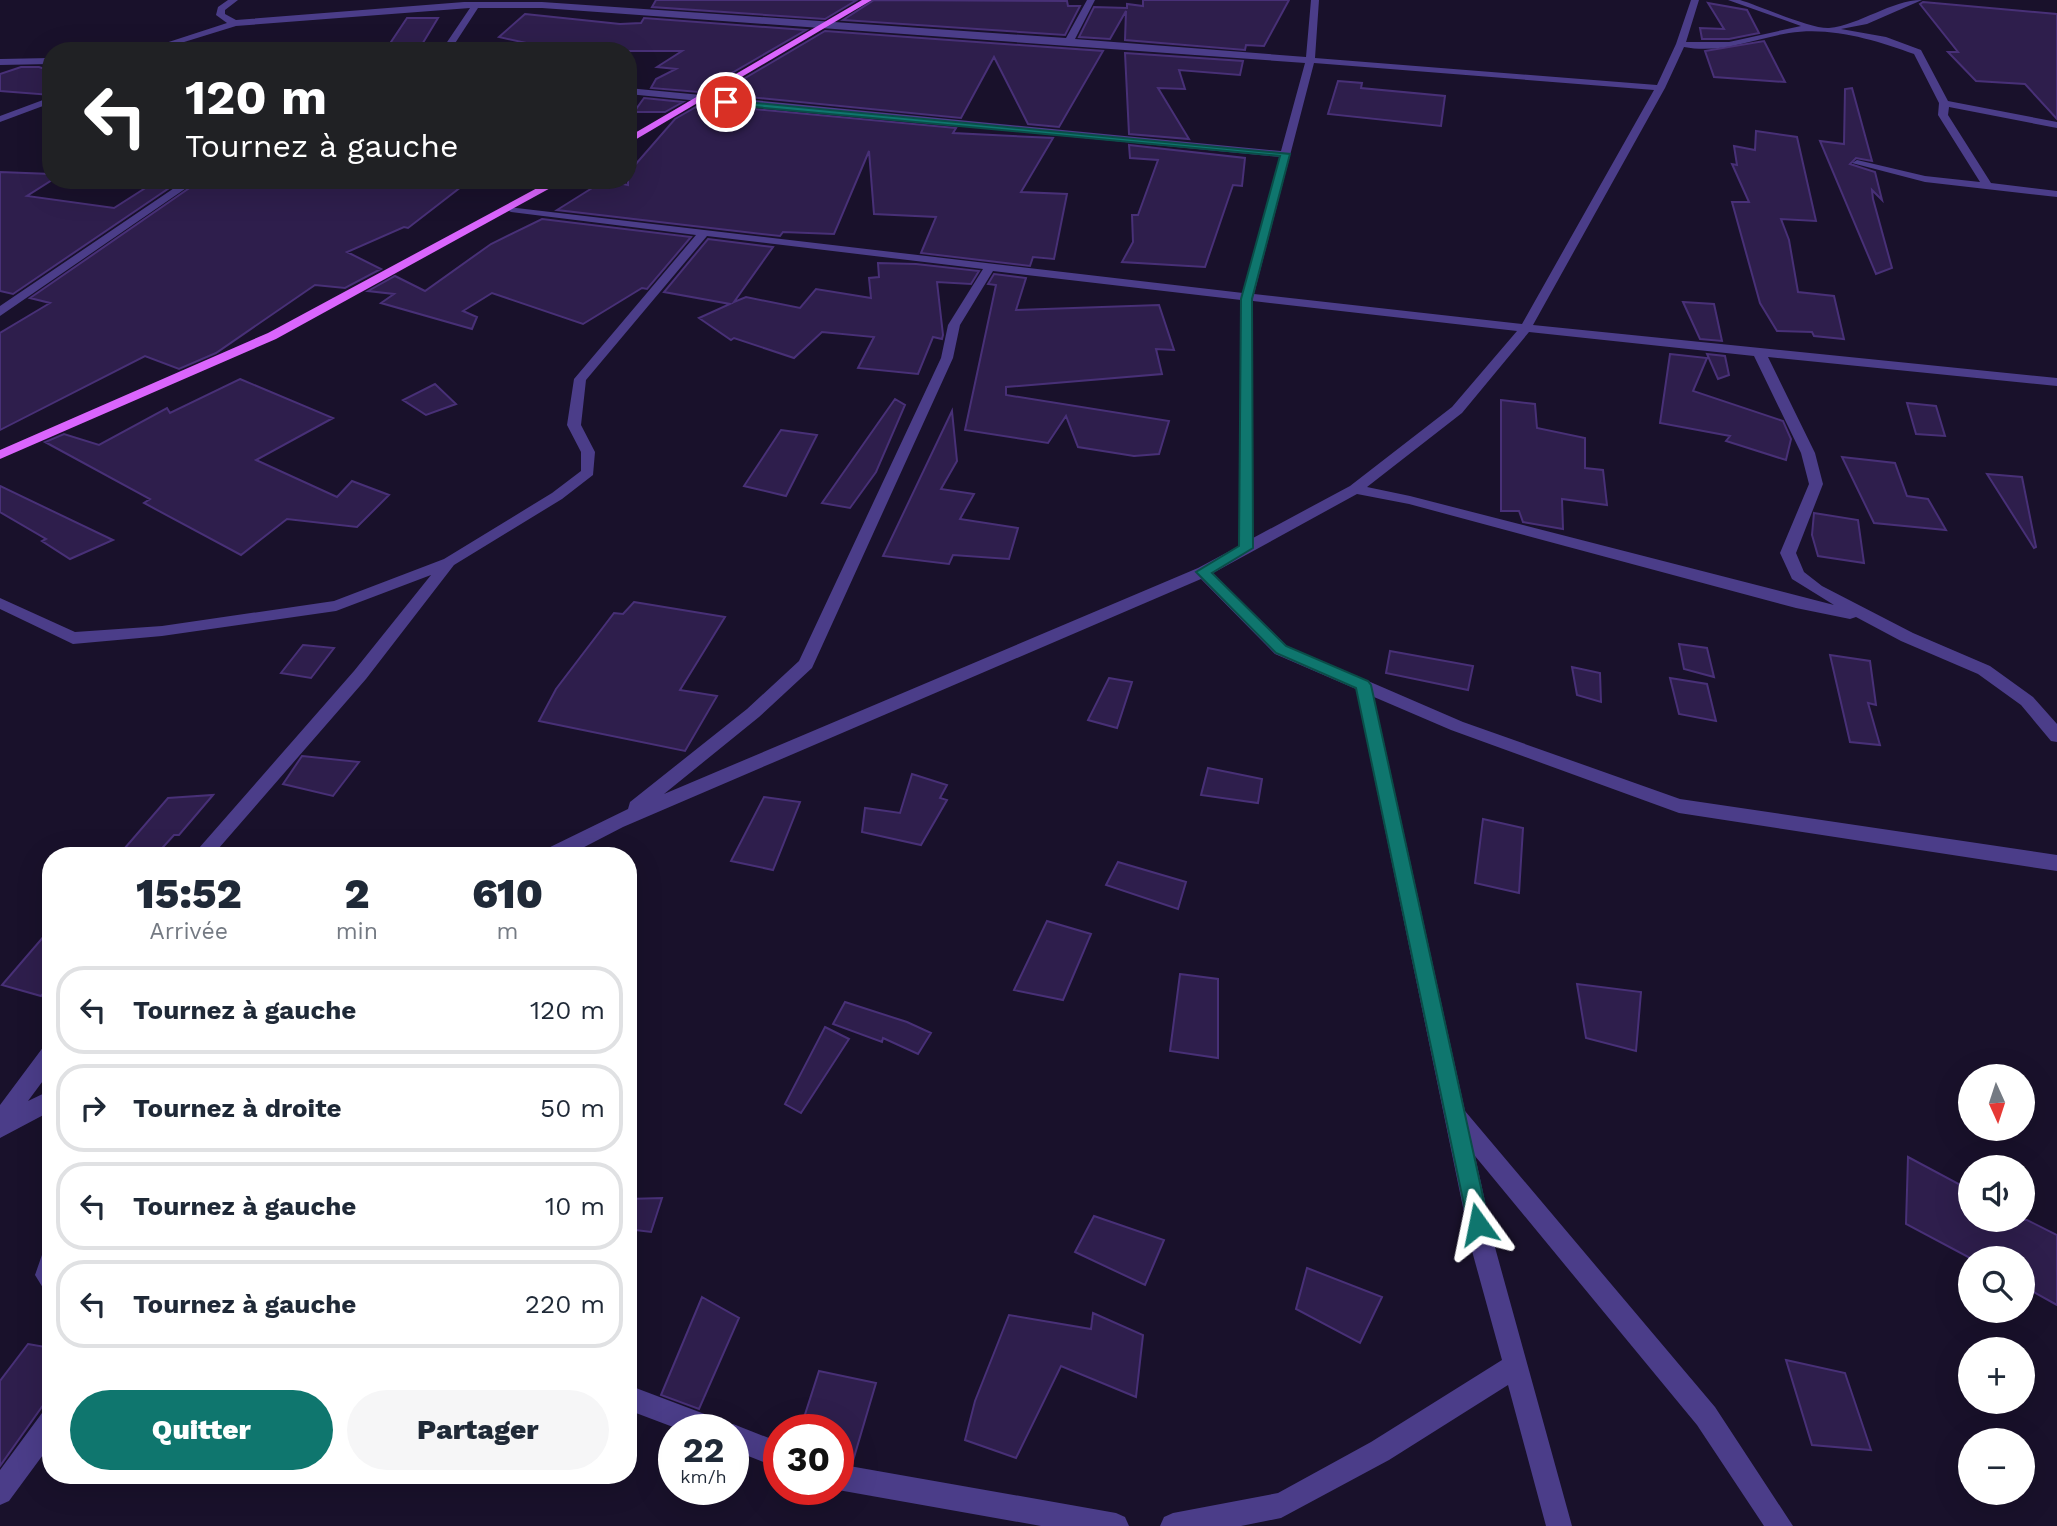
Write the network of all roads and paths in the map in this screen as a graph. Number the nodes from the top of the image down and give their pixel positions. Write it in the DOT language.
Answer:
graph roads {
  1 [pos="234,0"];
  2 [pos="868,0"];
  3 [pos="1091,0"];
  4 [pos="1315,0"];
  5 [pos="1695,0"];
  6 [pos="1732,0"];
  7 [pos="1918,0"];
  8 [pos="470,4"];
  9 [pos="235,23"];
  10 [pos="830,24"];
  11 [pos="1816,28"];
  12 [pos="1069,41"];
  13 [pos="174,42"];
  14 [pos="450,42"];
  15 [pos="1681,44"];
  16 [pos="42,61"];
  17 [pos="1310,61"];
  18 [pos="0,62"];
  19 [pos="1660,88"];
  20 [pos="637,92"];
  21 [pos="700,100"];
  22 [pos="42,103"];
  23 [pos="1944,103"];
  24 [pos="0,119"];
  25 [pos="2057,125"];
  26 [pos="637,136"];
  27 [pos="1285,154"];
  28 [pos="1857,163"];
  29 [pos="1989,188"];
  30 [pos="179,189"];
  31 [pos="545,189"];
  32 [pos="2057,194"];
  33 [pos="511,209"];
  34 [pos="705,232"];
  35 [pos="990,267"];
  36 [pos="1247,299"];
  37 [pos="0,312"];
  38 [pos="1525,329"];
  39 [pos="1760,355"];
  40 [pos="2057,383"];
  41 [pos="0,455"];
  42 [pos="1355,489"];
  43 [pos="1246,548"];
  44 [pos="449,562"];
  45 [pos="1203,572"];
  46 [pos="0,603"];
  47 [pos="1870,618"];
  48 [pos="1363,685"];
  49 [pos="2057,736"];
  50 [pos="617,822"];
  51 [pos="209,847"];
  52 [pos="567,847"];
  53 [pos="2057,863"];
  54 [pos="42,1065"];
  55 [pos="42,1105"];
  56 [pos="1455,1116"];
  57 [pos="0,1122"];
  58 [pos="0,1128"];
  59 [pos="1515,1366"];
  60 [pos="637,1400"];
  61 [pos="672,1414"];
  62 [pos="42,1434"];
  63 [pos="854,1480"];
  64 [pos="0,1492"];
  65 [pos="1116,1526"];
  66 [pos="1173,1526"];
  67 [pos="1559,1526"];
  68 [pos="1780,1526"];
  1 -- 9 [label="street"];
  2 -- 10 [label="main road"];
  3 -- 12 [label="street"];
  4 -- 17 [label="street"];
  5 -- 15 [label="street"];
  6 -- 11 [label="street"];
  7 -- 11 [label="street"];
  8 -- 9 [label="street"];
  8 -- 10 [label="street"];
  8 -- 14 [label="street"];
  9 -- 13 [label="street"];
  10 -- 12 [label="street"];
  10 -- 21 [label="main road"];
  11 -- 15 [label="street"];
  11 -- 23 [label="street"];
  12 -- 17 [label="street"];
  15 -- 19 [label="street"];
  16 -- 18 [label="street"];
  17 -- 19 [label="street"];
  17 -- 27 [label="street"];
  19 -- 38 [label="street"];
  20 -- 21 [label="street"];
  21 -- 26 [label="main road"];
  21 -- 27 [label="street"];
  22 -- 24 [label="street"];
  23 -- 25 [label="street"];
  23 -- 29 [label="street"];
  27 -- 36 [label="street"];
  28 -- 29 [label="street"];
  29 -- 32 [label="street"];
  30 -- 37 [label="street"];
  31 -- 33 [label="main road"];
  33 -- 34 [label="street"];
  33 -- 41 [label="main road"];
  34 -- 35 [label="street"];
  34 -- 44 [label="street"];
  35 -- 36 [label="street"];
  35 -- 50 [label="street"];
  36 -- 38 [label="street"];
  36 -- 43 [label="street"];
  38 -- 39 [label="street"];
  38 -- 42 [label="street"];
  39 -- 40 [label="street"];
  39 -- 47 [label="street"];
  42 -- 43 [label="street"];
  42 -- 47 [label="street"];
  43 -- 45 [label="street"];
  44 -- 46 [label="street"];
  44 -- 51 [label="street"];
  45 -- 48 [label="street"];
  45 -- 50 [label="street"];
  47 -- 49 [label="street"];
  48 -- 53 [label="street"];
  48 -- 56 [label="street"];
  50 -- 52 [label="street"];
  54 -- 57 [label="street"];
  55 -- 58 [label="street"];
  56 -- 59 [label="street"];
  56 -- 68 [label="street"];
  59 -- 66 [label="street"];
  59 -- 67 [label="street"];
  60 -- 61 [label="street"];
  62 -- 64 [label="street"];
  63 -- 65 [label="street"];
}
